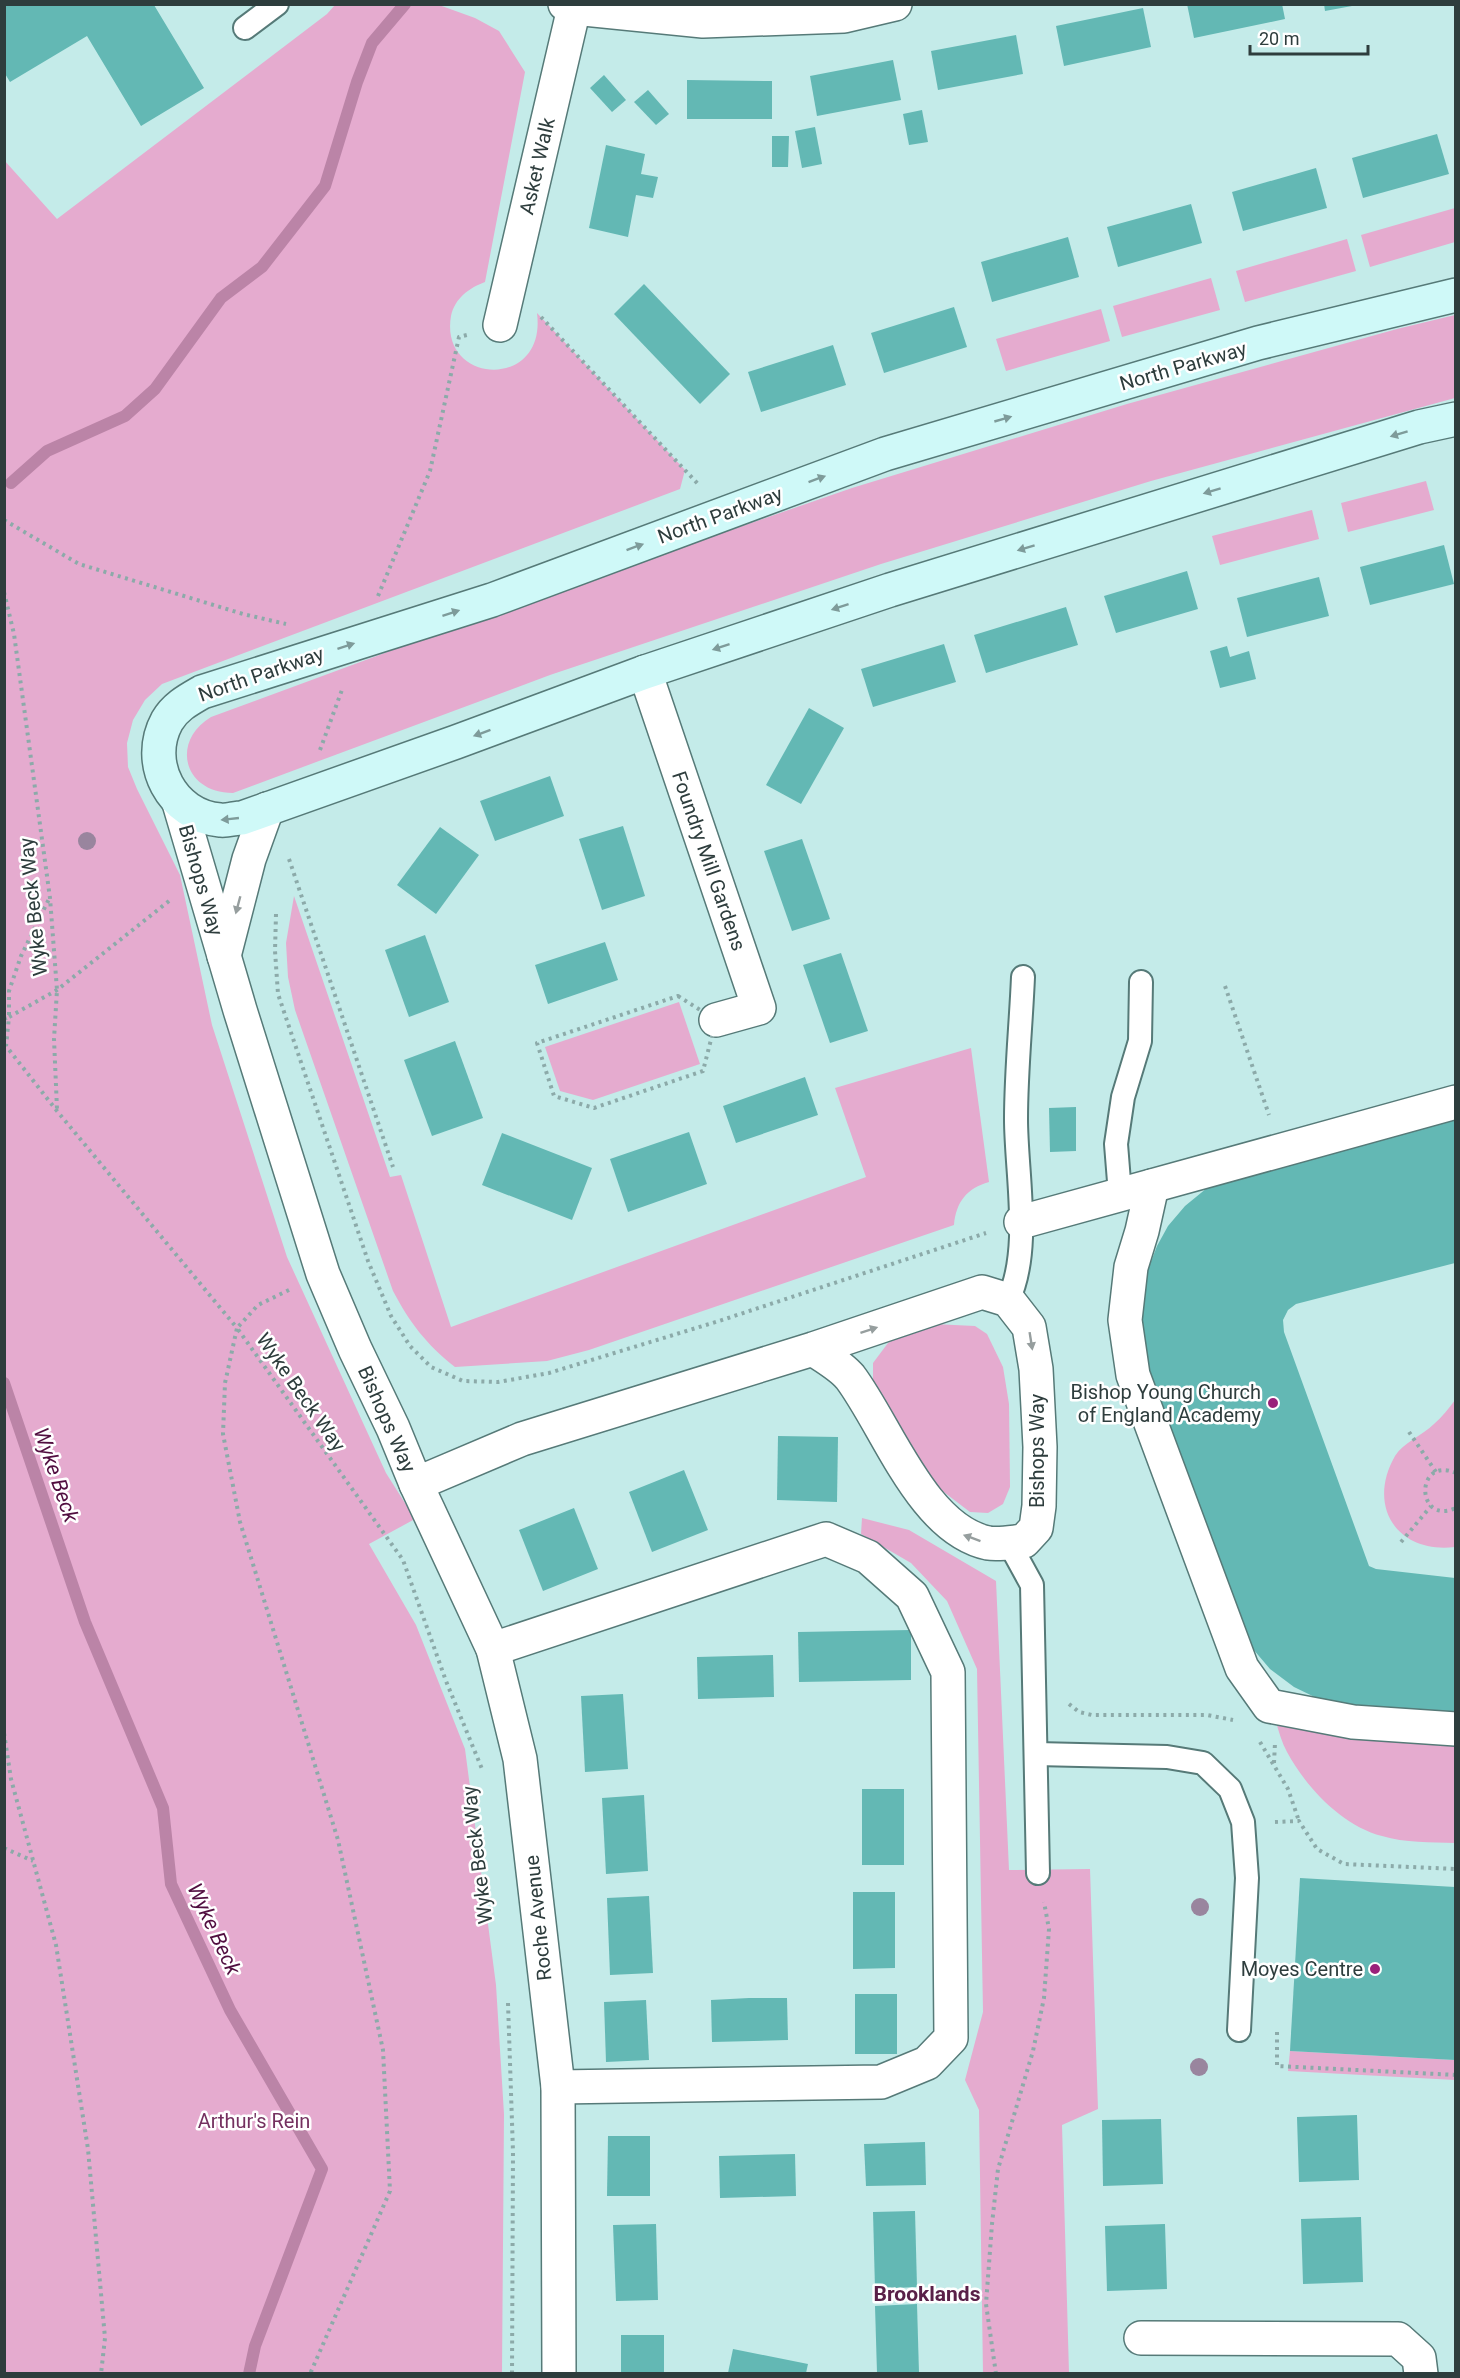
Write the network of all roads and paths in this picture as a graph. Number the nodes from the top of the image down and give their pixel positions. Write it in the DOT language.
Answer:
graph roads {
  1 [pos="277,4"];
  2 [pos="895,4"];
  3 [pos="570,6"];
  4 [pos="245,28"];
  5 [pos="509,283"];
  6 [pos="1455,296"];
  7 [pos="500,325"];
  8 [pos="1455,419"];
  9 [pos="725,513"];
  10 [pos="4,520"];
  11 [pos="4,592"];
  12 [pos="290,625"];
  13 [pos="359,641"];
  14 [pos="645,672"];
  15 [pos="303,796"];
  16 [pos="179,803"];
  17 [pos="267,809"];
  18 [pos="286,865"];
  19 [pos="202,884"];
  20 [pos="50,898"];
  21 [pos="276,911"];
  22 [pos="224,956"];
  23 [pos="1023,977"];
  24 [pos="1142,982"];
  25 [pos="1225,986"];
  26 [pos="57,990"];
  27 [pos="7,1018"];
  28 [pos="716,1020"];
  29 [pos="1455,1102"];
  30 [pos="57,1111"];
  31 [pos="1281,1150"];
  32 [pos="393,1167"];
  33 [pos="1152,1186"];
  34 [pos="1120,1194"];
  35 [pos="1021,1222"];
  36 [pos="1008,1300"];
  37 [pos="237,1328"];
  38 [pos="813,1349"];
  39 [pos="1409,1432"];
  40 [pos="1436,1472"];
  41 [pos="1455,1473"];
  42 [pos="416,1484"];
  43 [pos="1431,1506"];
  44 [pos="1455,1508"];
  45 [pos="1401,1542"];
  46 [pos="1009,1543"];
  47 [pos="493,1649"];
  48 [pos="1455,1729"];
  49 [pos="4,1733"];
  50 [pos="1036,1754"];
  51 [pos="482,1771"];
  52 [pos="1243,1822"];
  53 [pos="4,1848"];
  54 [pos="33,1861"];
  55 [pos="1455,1869"];
  56 [pos="1038,1873"];
  57 [pos="508,1995"];
  58 [pos="1239,2030"];
  59 [pos="1278,2032"];
  60 [pos="1455,2075"];
  61 [pos="558,2087"];
  62 [pos="1141,2338"];
  63 [pos="102,2373"];
  64 [pos="310,2373"];
  65 [pos="512,2373"];
  66 [pos="559,2373"];
  67 [pos="996,2373"];
  68 [pos="1421,2373"];
  1 -- 4 [label="lane"];
  2 -- 3 [label="street"];
  3 -- 5 [label="street, Asket Walk"];
  5 -- 7 [label="street, Asket Walk"];
  5 -- 9 [label="path"];
  9 -- 6 [label="street, North Parkway, one-way"];
  7 -- 13 [label="path"];
  8 -- 14 [label="street, one-way"];
  13 -- 9 [label="street, North Parkway, one-way"];
  10 -- 12 [label="path"];
  11 -- 20 [label="path, Wyke Beck Way"];
  13 -- 15 [label="path"];
  16 -- 13 [label="street, North Parkway, one-way"];
  14 -- 15 [label="street, one-way"];
  14 -- 28 [label="street, Foundry Mill Gardens"];
  15 -- 17 [label="street"];
  17 -- 16 [label="street, one-way"];
  16 -- 19 [label="street, Bishops Way"];
  17 -- 22 [label="street, Bishops Way, one-way"];
  18 -- 32 [label="path"];
  19 -- 22 [label="street, Bishops Way"];
  19 -- 26 [label="path"];
  20 -- 26 [label="path, Wyke Beck Way"];
  20 -- 27 [label="path"];
  21 -- 35 [label="path"];
  22 -- 42 [label="street, Bishops Way"];
  23 -- 35 [label="lane"];
  24 -- 34 [label="lane"];
  25 -- 31 [label="path"];
  26 -- 27 [label="path, Wyke Beck Way"];
  26 -- 30 [label="path"];
  27 -- 30 [label="path, Wyke Beck Way"];
  28 -- 28 [label="path"];
  29 -- 31 [label="street"];
  30 -- 37 [label="path, Wyke Beck Way"];
  31 -- 33 [label="street"];
  33 -- 34 [label="street"];
  33 -- 48 [label="street"];
  34 -- 35 [label="street"];
  35 -- 36 [label="lane"];
  38 -- 36 [label="street, Bishops Way, one-way"];
  36 -- 46 [label="street, Bishops Way, one-way"];
  37 -- 51 [label="path, Wyke Beck Way"];
  37 -- 64 [label="path, Wyke Beck Way"];
  38 -- 42 [label="street, Bishops Way"];
  46 -- 38 [label="street, one-way"];
  39 -- 40 [label="path"];
  40 -- 41 [label="path"];
  40 -- 43 [label="path"];
  42 -- 47 [label="street, Roche Avenue"];
  43 -- 44 [label="path"];
  43 -- 45 [label="path"];
  46 -- 50 [label="lane"];
  47 -- 61 [label="street, Roche Avenue"];
  47 -- 61 [label="street"];
  49 -- 54 [label="path"];
  50 -- 52 [label="lane"];
  50 -- 56 [label="lane"];
  52 -- 55 [label="path"];
  52 -- 58 [label="lane"];
  53 -- 54 [label="path"];
  54 -- 63 [label="path"];
  56 -- 67 [label="path"];
  57 -- 65 [label="path"];
  59 -- 60 [label="path"];
  61 -- 66 [label="street, Roche Avenue"];
  62 -- 68 [label="street"];
}
